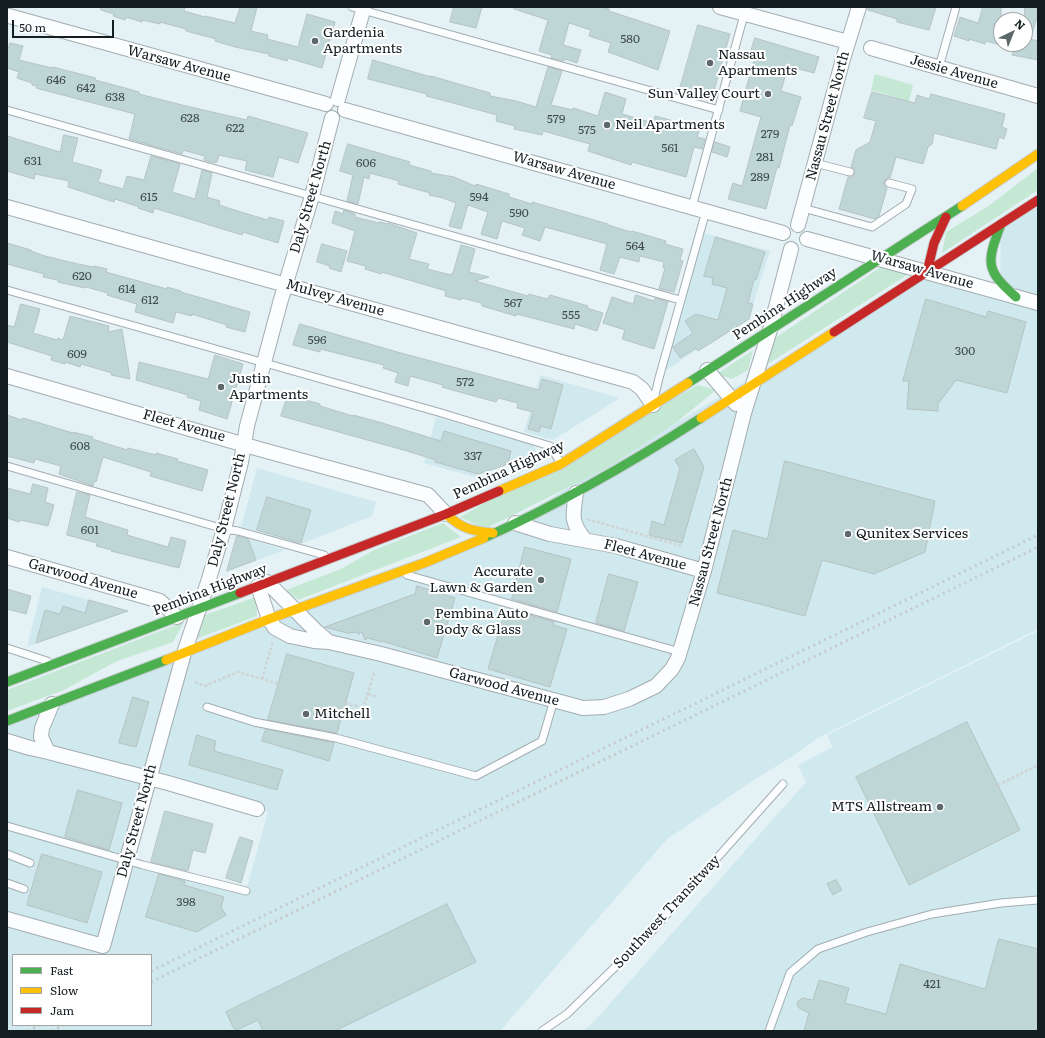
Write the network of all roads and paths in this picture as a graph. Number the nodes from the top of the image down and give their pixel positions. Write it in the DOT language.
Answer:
graph roads {
  1 [pos="720,7"];
  2 [pos="858,7"];
  3 [pos="956,7"];
  4 [pos="359,8"];
  5 [pos="746,10"];
  6 [pos="8,14"];
  7 [pos="848,42"];
  8 [pos="871,48"];
  9 [pos="939,67"];
  10 [pos="1038,96"];
  11 [pos="337,104"];
  12 [pos="7,110"];
  13 [pos="719,110"];
  14 [pos="1038,154"];
  15 [pos="815,162"];
  16 [pos="850,172"];
  17 [pos="888,183"];
  18 [pos="312,196"];
  19 [pos="1038,200"];
  20 [pos="7,206"];
  21 [pos="692,207"];
  22 [pos="803,208"];
  23 [pos="706,211"];
  24 [pos="947,216"];
  25 [pos="1001,224"];
  26 [pos="798,225"];
  27 [pos="783,233"];
  28 [pos="807,239"];
  29 [pos="791,249"];
  30 [pos="880,258"];
  31 [pos="927,272"];
  32 [pos="286,285"];
  33 [pos="7,290"];
  34 [pos="1016,297"];
  35 [pos="680,300"];
  36 [pos="1038,303"];
  37 [pos="770,330"];
  38 [pos="264,362"];
  39 [pos="707,370"];
  40 [pos="7,376"];
  41 [pos="752,386"];
  42 [pos="731,398"];
  43 [pos="653,405"];
  44 [pos="744,413"];
  45 [pos="244,444"];
  46 [pos="561,464"];
  47 [pos="7,466"];
  48 [pos="576,493"];
  49 [pos="446,514"];
  50 [pos="580,517"];
  51 [pos="515,523"];
  52 [pos="224,529"];
  53 [pos="493,533"];
  54 [pos="585,540"];
  55 [pos="681,546"];
  56 [pos="7,557"];
  57 [pos="333,557"];
  58 [pos="704,571"];
  59 [pos="398,572"];
  60 [pos="262,584"];
  61 [pos="199,608"];
  62 [pos="295,610"];
  63 [pos="177,617"];
  64 [pos="269,619"];
  65 [pos="274,638"];
  66 [pos="329,642"];
  67 [pos="7,648"];
  68 [pos="680,652"];
  69 [pos="184,653"];
  70 [pos="55,664"];
  71 [pos="672,669"];
  72 [pos="374,673"];
  73 [pos="262,679"];
  74 [pos="7,682"];
  75 [pos="195,682"];
  76 [pos="279,684"];
  77 [pos="368,694"];
  78 [pos="378,697"];
  79 [pos="554,700"];
  80 [pos="345,703"];
  81 [pos="52,704"];
  82 [pos="207,707"];
  83 [pos="364,708"];
  84 [pos="360,719"];
  85 [pos="7,721"];
  86 [pos="7,741"];
  87 [pos="48,752"];
  88 [pos="1038,765"];
  89 [pos="149,778"];
  90 [pos="783,784"];
  91 [pos="998,785"];
  92 [pos="257,809"];
  93 [pos="7,826"];
  94 [pos="7,854"];
  95 [pos="126,861"];
  96 [pos="30,863"];
  97 [pos="7,883"];
  98 [pos="24,888"];
  99 [pos="246,891"];
  100 [pos="1038,900"];
  101 [pos="7,919"];
  102 [pos="542,1031"];
  103 [pos="769,1031"];
  1 -- 5 [label="street"];
  2 -- 7 [label="street, Nassau Street North"];
  3 -- 9 [label="lane"];
  4 -- 11 [label="street"];
  4 -- 13 [label="lane"];
  5 -- 7 [label="street"];
  5 -- 13 [label="lane"];
  6 -- 11 [label="street, Warsaw Avenue"];
  7 -- 15 [label="street, Nassau Street North"];
  8 -- 9 [label="street, Jessie Avenue"];
  9 -- 10 [label="street, Jessie Avenue"];
  11 -- 18 [label="street, Daly Street North"];
  11 -- 21 [label="street, Warsaw Avenue"];
  12 -- 18 [label="lane"];
  13 -- 21 [label="lane"];
  14 -- 24 [label="main road, Pembina Highway"];
  15 -- 16 [label="lane"];
  15 -- 22 [label="street, Nassau Street North"];
  17 -- 22 [label="lane"];
  18 -- 32 [label="street, Daly Street North"];
  18 -- 35 [label="lane"];
  19 -- 25 [label="main road"];
  20 -- 32 [label="street, Mulvey Avenue"];
  21 -- 23 [label="street, Warsaw Avenue"];
  22 -- 26 [label="street, Nassau Street North"];
  23 -- 27 [label="street, Warsaw Avenue"];
  23 -- 35 [label="lane"];
  24 -- 30 [label="main road, Pembina Highway"];
  24 -- 31 [label="main road"];
  25 -- 31 [label="main road"];
  25 -- 34 [label="main road"];
  26 -- 27 [label="street"];
  26 -- 28 [label="street"];
  27 -- 29 [label="street"];
  28 -- 29 [label="street"];
  28 -- 30 [label="street, Warsaw Avenue"];
  29 -- 37 [label="street, Nassau Street North"];
  30 -- 31 [label="street, Warsaw Avenue"];
  30 -- 37 [label="main road, Pembina Highway"];
  31 -- 34 [label="street, Warsaw Avenue"];
  31 -- 41 [label="main road"];
  32 -- 38 [label="street, Daly Street North"];
  32 -- 43 [label="street, Mulvey Avenue"];
  33 -- 38 [label="lane"];
  34 -- 36 [label="street, Warsaw Avenue"];
  35 -- 43 [label="lane"];
  37 -- 39 [label="main road, Pembina Highway"];
  37 -- 41 [label="street, Nassau Street North"];
  38 -- 45 [label="street, Daly Street North"];
  38 -- 46 [label="lane"];
  39 -- 42 [label="street"];
  39 -- 43 [label="main road, Pembina Highway"];
  40 -- 45 [label="street, Fleet Avenue"];
  41 -- 42 [label="main road"];
  41 -- 44 [label="street, Nassau Street North"];
  42 -- 44 [label="street"];
  42 -- 48 [label="main road"];
  43 -- 46 [label="main road, Pembina Highway"];
  44 -- 58 [label="street, Nassau Street North"];
  45 -- 49 [label="street, Fleet Avenue"];
  45 -- 52 [label="street, Daly Street North"];
  46 -- 49 [label="main road, Pembina Highway"];
  47 -- 52 [label="lane"];
  48 -- 51 [label="main road"];
  48 -- 54 [label="street, Fleet Avenue"];
  49 -- 53 [label="main road"];
  49 -- 57 [label="main road, Pembina Highway"];
  50 -- 55 [label="path"];
  51 -- 53 [label="main road"];
  51 -- 54 [label="street, Fleet Avenue"];
  52 -- 57 [label="lane"];
  52 -- 61 [label="street, Daly Street North"];
  53 -- 59 [label="main road"];
  54 -- 58 [label="street, Fleet Avenue"];
  56 -- 63 [label="street, Garwood Avenue"];
  57 -- 60 [label="main road, Pembina Highway"];
  58 -- 68 [label="street, Nassau Street North"];
  59 -- 62 [label="main road"];
  59 -- 68 [label="lane"];
  60 -- 61 [label="main road, Pembina Highway"];
  60 -- 62 [label="street, Garwood Avenue"];
  60 -- 64 [label="street, Garwood Avenue"];
  61 -- 63 [label="main road, Pembina Highway"];
  61 -- 69 [label="street, Daly Street North"];
  62 -- 64 [label="main road"];
  62 -- 66 [label="street, Garwood Avenue"];
  63 -- 70 [label="main road, Pembina Highway"];
  64 -- 66 [label="street, Garwood Avenue"];
  64 -- 69 [label="main road"];
  65 -- 73 [label="path"];
  66 -- 79 [label="street, Garwood Avenue"];
  67 -- 70 [label="lane"];
  68 -- 71 [label="street, Nassau Street North"];
  69 -- 81 [label="main road"];
  69 -- 89 [label="street, Daly Street North"];
  70 -- 74 [label="main road, Pembina Highway"];
  71 -- 79 [label="street, Garwood Avenue"];
  72 -- 77 [label="path"];
  73 -- 75 [label="path"];
  73 -- 76 [label="path"];
  77 -- 78 [label="path"];
  77 -- 83 [label="path"];
  79 -- 82 [label="lane"];
  80 -- 83 [label="path"];
  81 -- 85 [label="main road"];
  81 -- 87 [label="street"];
  83 -- 84 [label="path"];
  86 -- 87 [label="street"];
  87 -- 89 [label="street"];
  88 -- 91 [label="path"];
  89 -- 92 [label="street"];
  89 -- 95 [label="street, Daly Street North"];
  90 -- 102 [label="lane, Southwest Transitway"];
  93 -- 95 [label="lane"];
  94 -- 96 [label="lane"];
  95 -- 99 [label="lane"];
  95 -- 101 [label="street, Daly Street North"];
  97 -- 98 [label="lane"];
  100 -- 103 [label="lane"];
}
